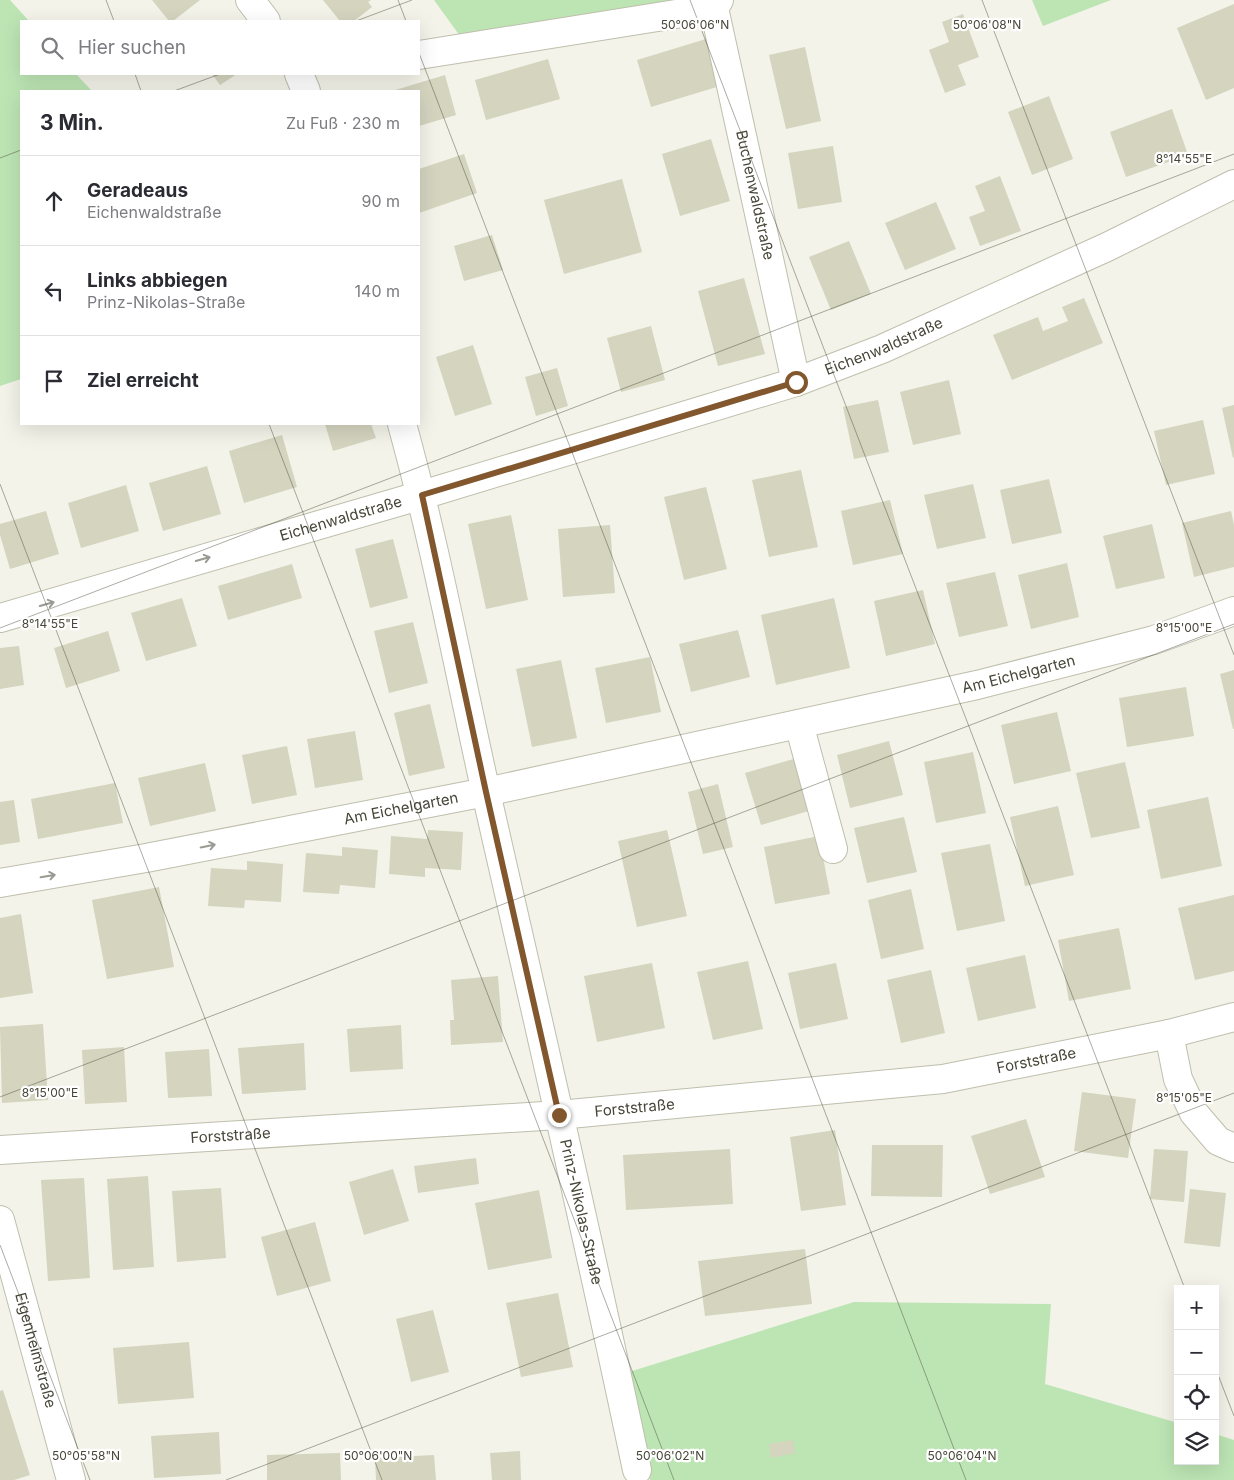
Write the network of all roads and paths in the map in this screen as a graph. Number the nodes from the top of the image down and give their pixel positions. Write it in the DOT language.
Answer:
graph roads {
  1 [pos="250,0"];
  2 [pos="716,4"];
  3 [pos="265,20"];
  4 [pos="420,55"];
  5 [pos="300,75"];
  6 [pos="306,90"];
  7 [pos="1234,184"];
  8 [pos="796,382"];
  9 [pos="402,425"];
  10 [pos="422,495"];
  11 [pos="1234,611"];
  12 [pos="0,618"];
  13 [pos="799,724"];
  14 [pos="486,792"];
  15 [pos="833,849"];
  16 [pos="0,883"];
  17 [pos="1234,1017"];
  18 [pos="1169,1034"];
  19 [pos="559,1115"];
  20 [pos="1234,1148"];
  21 [pos="0,1150"];
  22 [pos="0,1220"];
  23 [pos="637,1470"];
  24 [pos="71,1480"];
  1 -- 3 [label="street"];
  2 -- 4 [label="street, Buchenwaldstraße"];
  2 -- 8 [label="street, Buchenwaldstraße"];
  5 -- 6 [label="street"];
  7 -- 8 [label="street, Eichenwaldstraße"];
  8 -- 10 [label="street, Eichenwaldstraße"];
  9 -- 10 [label="street, Prinz-Nikolas-Straße"];
  12 -- 10 [label="street, Eichenwaldstraße, one-way"];
  10 -- 14 [label="street, Prinz-Nikolas-Straße"];
  11 -- 13 [label="street, Am Eichelgarten"];
  13 -- 14 [label="street, Am Eichelgarten"];
  13 -- 15 [label="street"];
  16 -- 14 [label="street, Am Eichelgarten, one-way"];
  14 -- 19 [label="street, Prinz-Nikolas-Straße"];
  17 -- 18 [label="street, Forststraße"];
  18 -- 19 [label="street, Forststraße"];
  18 -- 20 [label="street"];
  19 -- 21 [label="street, Forststraße"];
  19 -- 23 [label="street, Prinz-Nikolas-Straße"];
  22 -- 24 [label="street, Eigenheimstraße"];
}
